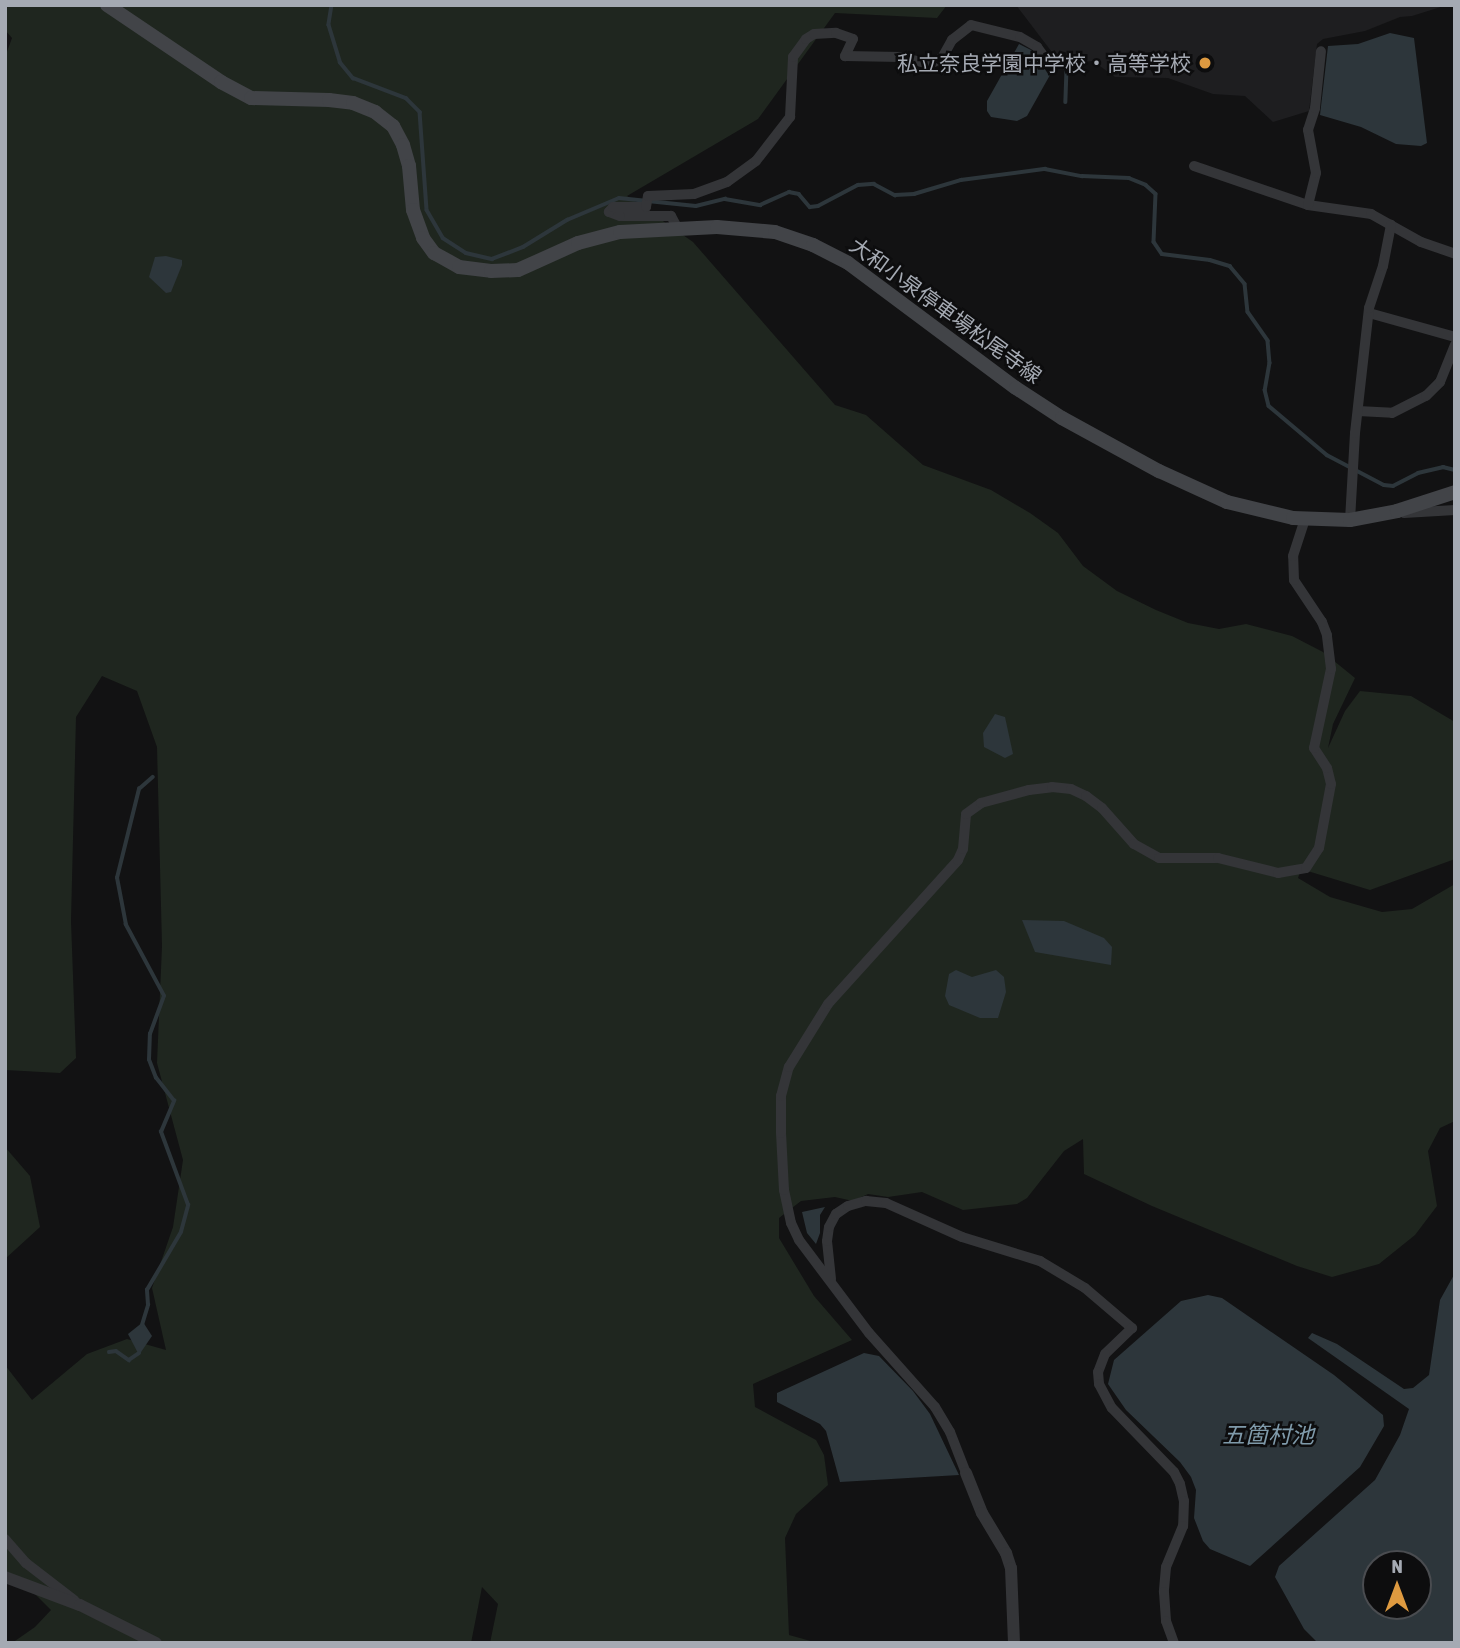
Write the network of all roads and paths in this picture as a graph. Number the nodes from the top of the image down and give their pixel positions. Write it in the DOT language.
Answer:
graph roads {
  1 [pos="107,5"];
  2 [pos="1321,51"];
  3 [pos="1042,54"];
  4 [pos="1194,166"];
  5 [pos="1308,205"];
  6 [pos="1391,225"];
  7 [pos="678,229"];
  8 [pos="1455,254"];
  9 [pos="1369,313"];
  10 [pos="1455,337"];
  11 [pos="1455,345"];
  12 [pos="1358,411"];
  13 [pos="1455,492"];
  14 [pos="1455,510"];
  15 [pos="1386,514"];
  16 [pos="1305,519"];
  17 [pos="1350,520"];
  18 [pos="831,1282"];
  19 [pos="966,1473"];
  20 [pos="5,1539"];
  21 [pos="5,1577"];
  22 [pos="80,1605"];
  23 [pos="156,1643"];
  24 [pos="1014,1643"];
  25 [pos="1174,1643"];
  1 -- 7 [label="main road, 大和小泉停車場松尾寺線"];
  2 -- 5 [label="street"];
  3 -- 7 [label="street"];
  4 -- 5 [label="street"];
  5 -- 6 [label="street"];
  6 -- 8 [label="street"];
  6 -- 9 [label="street"];
  7 -- 16 [label="main road, 大和小泉停車場松尾寺線"];
  9 -- 10 [label="street"];
  9 -- 12 [label="street"];
  11 -- 12 [label="street"];
  12 -- 17 [label="street"];
  13 -- 15 [label="main road, 大和小泉停車場松尾寺線"];
  14 -- 15 [label="street"];
  15 -- 17 [label="main road, 大和小泉停車場松尾寺線"];
  16 -- 17 [label="main road, 大和小泉停車場松尾寺線"];
  16 -- 18 [label="street"];
  18 -- 19 [label="street"];
  18 -- 25 [label="street"];
  19 -- 24 [label="street"];
  20 -- 22 [label="street"];
  21 -- 22 [label="street"];
  22 -- 23 [label="street"];
}
